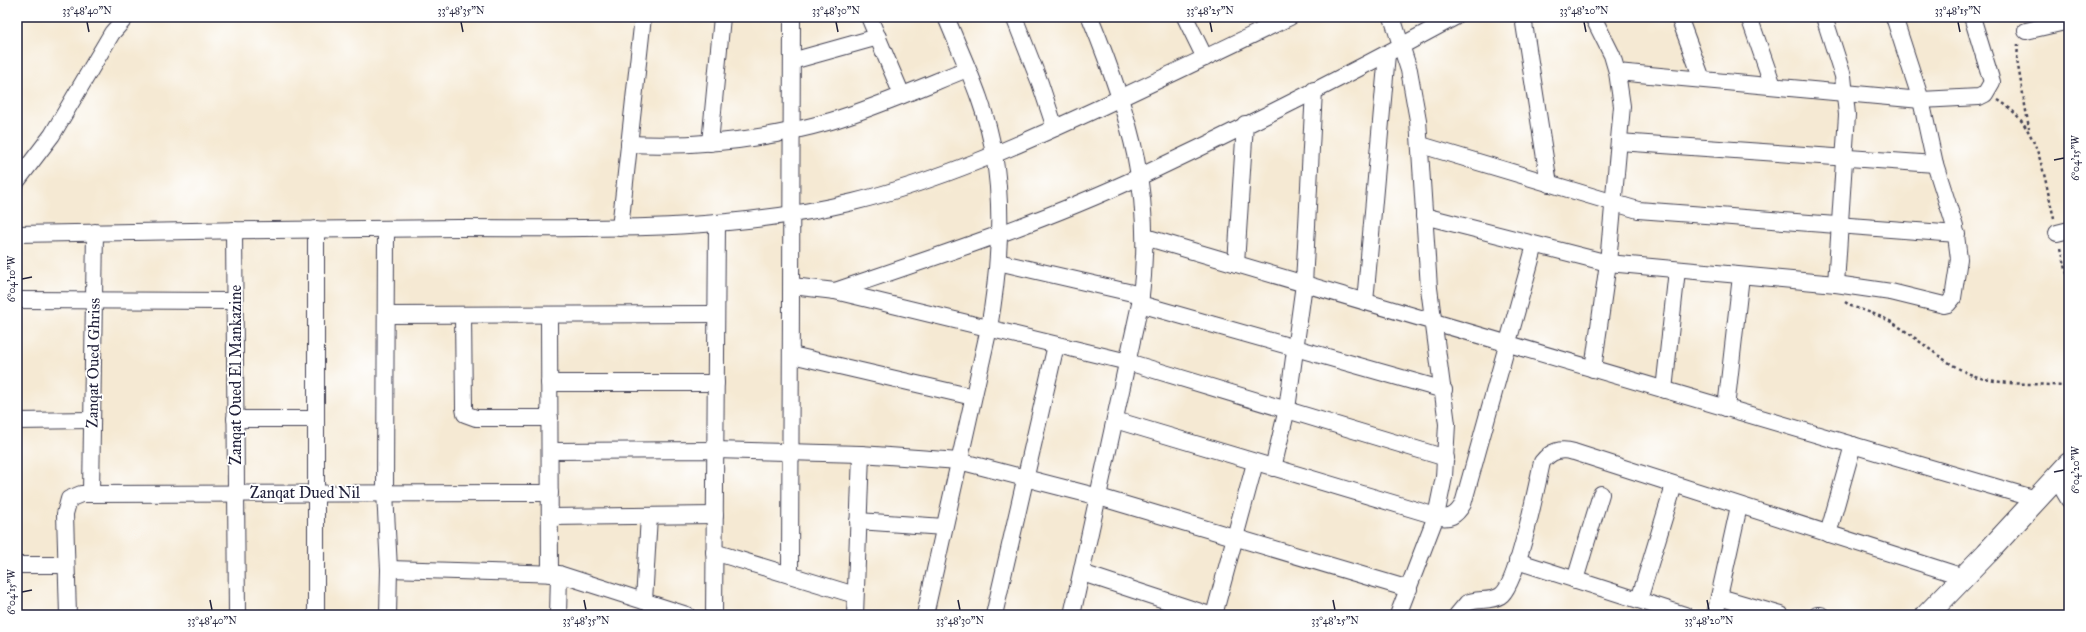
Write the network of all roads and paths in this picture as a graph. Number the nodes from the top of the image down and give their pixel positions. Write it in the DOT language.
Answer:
graph roads {
  1 [pos="126,17"];
  2 [pos="643,17"];
  3 [pos="722,17"];
  4 [pos="792,17"];
  5 [pos="869,17"];
  6 [pos="946,17"];
  7 [pos="1014,17"];
  8 [pos="1090,17"];
  9 [pos="1185,17"];
  10 [pos="1290,17"];
  11 [pos="1392,17"];
  12 [pos="1455,17"];
  13 [pos="1523,17"];
  14 [pos="1593,17"];
  15 [pos="1679,17"];
  16 [pos="1748,17"];
  17 [pos="1824,17"];
  18 [pos="1894,17"];
  19 [pos="1972,17"];
  20 [pos="2069,19"];
  21 [pos="2026,31"];
  22 [pos="878,37"];
  23 [pos="1402,46"];
  24 [pos="1387,54"];
  25 [pos="1205,58"];
  26 [pos="792,61"];
  27 [pos="967,69"];
  28 [pos="1617,72"];
  29 [pos="1702,79"];
  30 [pos="1773,86"];
  31 [pos="1314,90"];
  32 [pos="1845,92"];
  33 [pos="1985,94"];
  34 [pos="902,95"];
  35 [pos="1121,97"];
  36 [pos="1921,100"];
  37 [pos="1245,124"];
  38 [pos="1055,128"];
  39 [pos="793,130"];
  40 [pos="2030,131"];
  41 [pos="1619,142"];
  42 [pos="710,143"];
  43 [pos="630,144"];
  44 [pos="1421,145"];
  45 [pos="994,155"];
  46 [pos="1845,159"];
  47 [pos="1935,164"];
  48 [pos="1140,176"];
  49 [pos="17,181"];
  50 [pos="1549,184"];
  51 [pos="1614,204"];
  52 [pos="793,214"];
  53 [pos="1424,216"];
  54 [pos="717,224"];
  55 [pos="1840,227"];
  56 [pos="620,228"];
  57 [pos="316,229"];
  58 [pos="386,229"];
  59 [pos="234,230"];
  60 [pos="94,232"];
  61 [pos="2063,232"];
  62 [pos="17,234"];
  63 [pos="1000,234"];
  64 [pos="1957,234"];
  65 [pos="1145,237"];
  66 [pos="1535,245"];
  67 [pos="998,262"];
  68 [pos="1608,262"];
  69 [pos="1236,264"];
  70 [pos="1677,270"];
  71 [pos="1741,276"];
  72 [pos="2069,282"];
  73 [pos="1304,284"];
  74 [pos="1836,284"];
  75 [pos="792,286"];
  76 [pos="836,291"];
  77 [pos="17,300"];
  78 [pos="93,300"];
  79 [pos="1141,300"];
  80 [pos="234,301"];
  81 [pos="1365,302"];
  82 [pos="716,314"];
  83 [pos="386,315"];
  84 [pos="463,315"];
  85 [pos="549,315"];
  86 [pos="1433,323"];
  87 [pos="989,328"];
  88 [pos="1056,345"];
  89 [pos="1507,345"];
  90 [pos="1295,348"];
  91 [pos="792,355"];
  92 [pos="1128,362"];
  93 [pos="1593,370"];
  94 [pos="549,383"];
  95 [pos="716,383"];
  96 [pos="2069,387"];
  97 [pos="1444,390"];
  98 [pos="1664,390"];
  99 [pos="973,397"];
  100 [pos="1726,408"];
  101 [pos="1287,409"];
  102 [pos="316,418"];
  103 [pos="550,418"];
  104 [pos="235,419"];
  105 [pos="92,420"];
  106 [pos="1115,420"];
  107 [pos="17,421"];
  108 [pos="1852,445"];
  109 [pos="715,450"];
  110 [pos="550,451"];
  111 [pos="791,452"];
  112 [pos="861,454"];
  113 [pos="1446,458"];
  114 [pos="959,461"];
  115 [pos="1255,462"];
  116 [pos="1273,468"];
  117 [pos="2062,471"];
  118 [pos="1025,478"];
  119 [pos="1674,485"];
  120 [pos="316,492"];
  121 [pos="385,492"];
  122 [pos="550,492"];
  123 [pos="91,493"];
  124 [pos="236,493"];
  125 [pos="1601,494"];
  126 [pos="1099,497"];
  127 [pos="2036,499"];
  128 [pos="2069,500"];
  129 [pos="1739,506"];
  130 [pos="715,515"];
  131 [pos="648,516"];
  132 [pos="1436,516"];
  133 [pos="550,517"];
  134 [pos="858,520"];
  135 [pos="944,527"];
  136 [pos="1828,534"];
  137 [pos="1235,538"];
  138 [pos="714,552"];
  139 [pos="1518,562"];
  140 [pos="17,565"];
  141 [pos="66,565"];
  142 [pos="389,570"];
  143 [pos="1082,573"];
  144 [pos="555,574"];
  145 [pos="790,575"];
  146 [pos="1964,577"];
  147 [pos="1575,580"];
  148 [pos="1409,589"];
  149 [pos="855,596"];
  150 [pos="1719,597"];
  151 [pos="1639,600"];
  152 [pos="644,601"];
  153 [pos="68,615"];
  154 [pos="237,615"];
  155 [pos="316,615"];
  156 [pos="388,615"];
  157 [pos="558,615"];
  158 [pos="687,615"];
  159 [pos="714,615"];
  160 [pos="854,615"];
  161 [pos="925,615"];
  162 [pos="994,615"];
  163 [pos="1072,615"];
  164 [pos="1210,615"];
  165 [pos="1214,615"];
  166 [pos="1398,615"];
  167 [pos="1457,615"];
  168 [pos="1685,615"];
  169 [pos="1715,615"];
  170 [pos="1781,615"];
  171 [pos="1817,615"];
  172 [pos="1821,615"];
  173 [pos="1927,615"];
  1 -- 49 [label="street"];
  2 -- 43 [label="street"];
  3 -- 42 [label="street"];
  4 -- 26 [label="street"];
  5 -- 22 [label="street"];
  6 -- 27 [label="street"];
  7 -- 38 [label="street"];
  8 -- 35 [label="street"];
  9 -- 25 [label="street"];
  10 -- 25 [label="street"];
  11 -- 23 [label="street"];
  12 -- 23 [label="street"];
  13 -- 50 [label="street"];
  14 -- 28 [label="street"];
  15 -- 29 [label="street"];
  16 -- 30 [label="street"];
  17 -- 32 [label="street"];
  18 -- 36 [label="street"];
  19 -- 33 [label="street"];
  20 -- 21 [label="street"];
  21 -- 40 [label="path"];
  22 -- 26 [label="street"];
  22 -- 34 [label="street"];
  23 -- 24 [label="street"];
  23 -- 44 [label="street"];
  24 -- 31 [label="street"];
  24 -- 81 [label="street"];
  25 -- 35 [label="street"];
  26 -- 39 [label="street"];
  27 -- 34 [label="street"];
  27 -- 45 [label="street"];
  28 -- 29 [label="street"];
  28 -- 41 [label="street"];
  29 -- 30 [label="street"];
  30 -- 32 [label="street"];
  31 -- 37 [label="street"];
  31 -- 73 [label="street"];
  32 -- 36 [label="street"];
  32 -- 46 [label="street"];
  33 -- 36 [label="street"];
  33 -- 40 [label="path"];
  34 -- 39 [label="street"];
  35 -- 38 [label="street"];
  35 -- 48 [label="street"];
  36 -- 47 [label="street"];
  37 -- 48 [label="street"];
  37 -- 69 [label="street"];
  38 -- 45 [label="street"];
  39 -- 42 [label="street"];
  39 -- 52 [label="street"];
  40 -- 61 [label="path"];
  41 -- 46 [label="street"];
  41 -- 51 [label="street"];
  42 -- 43 [label="street"];
  43 -- 56 [label="street"];
  44 -- 50 [label="street"];
  44 -- 53 [label="street"];
  45 -- 52 [label="street"];
  45 -- 63 [label="street"];
  46 -- 47 [label="street"];
  46 -- 55 [label="street"];
  47 -- 64 [label="street"];
  48 -- 63 [label="street"];
  48 -- 65 [label="street"];
  50 -- 51 [label="street"];
  51 -- 55 [label="street"];
  51 -- 68 [label="street"];
  52 -- 54 [label="street"];
  52 -- 75 [label="street"];
  53 -- 66 [label="street"];
  53 -- 86 [label="street"];
  54 -- 56 [label="street"];
  54 -- 82 [label="street"];
  55 -- 64 [label="street"];
  55 -- 74 [label="street"];
  56 -- 58 [label="street"];
  57 -- 58 [label="street"];
  57 -- 59 [label="street"];
  57 -- 102 [label="street"];
  58 -- 83 [label="street"];
  59 -- 60 [label="street"];
  59 -- 80 [label="street, Zanqat Oued El Mankazine"];
  60 -- 62 [label="street"];
  60 -- 78 [label="street, Zanqat Oued Ghriss"];
  61 -- 72 [label="path"];
  63 -- 67 [label="street"];
  63 -- 76 [label="street"];
  64 -- 74 [label="street"];
  65 -- 69 [label="street"];
  65 -- 79 [label="street"];
  66 -- 68 [label="street"];
  66 -- 89 [label="street"];
  67 -- 79 [label="street"];
  67 -- 87 [label="street"];
  68 -- 70 [label="street"];
  68 -- 93 [label="street"];
  69 -- 73 [label="street"];
  70 -- 71 [label="street"];
  70 -- 98 [label="street"];
  71 -- 74 [label="street"];
  71 -- 100 [label="street"];
  73 -- 81 [label="street"];
  73 -- 90 [label="street"];
  74 -- 96 [label="path"];
  75 -- 76 [label="street"];
  75 -- 91 [label="street"];
  76 -- 87 [label="street"];
  77 -- 78 [label="street"];
  78 -- 80 [label="street"];
  78 -- 105 [label="street, Zanqat Oued Ghriss"];
  79 -- 90 [label="street"];
  79 -- 92 [label="street"];
  80 -- 104 [label="street, Zanqat Oued El Mankazine"];
  81 -- 86 [label="street"];
  82 -- 85 [label="street"];
  82 -- 95 [label="street"];
  83 -- 84 [label="street"];
  83 -- 121 [label="street"];
  84 -- 85 [label="street"];
  84 -- 103 [label="street"];
  85 -- 94 [label="street"];
  86 -- 89 [label="street"];
  86 -- 97 [label="street"];
  87 -- 88 [label="street"];
  87 -- 99 [label="street"];
  88 -- 92 [label="street"];
  88 -- 118 [label="street"];
  89 -- 93 [label="street"];
  89 -- 132 [label="street"];
  90 -- 97 [label="street"];
  90 -- 101 [label="street"];
  91 -- 99 [label="street"];
  91 -- 111 [label="street"];
  92 -- 101 [label="street"];
  92 -- 106 [label="street"];
  93 -- 98 [label="street"];
  94 -- 95 [label="street"];
  94 -- 103 [label="street"];
  95 -- 109 [label="street"];
  97 -- 113 [label="street"];
  98 -- 100 [label="street"];
  99 -- 114 [label="street"];
  100 -- 108 [label="street"];
  101 -- 113 [label="street"];
  101 -- 116 [label="street"];
  102 -- 104 [label="street"];
  102 -- 120 [label="street"];
  103 -- 110 [label="street"];
  104 -- 124 [label="street, Zanqat Oued El Mankazine"];
  105 -- 107 [label="street"];
  105 -- 123 [label="street, Zanqat Oued Ghriss"];
  106 -- 115 [label="street"];
  106 -- 126 [label="street"];
  108 -- 127 [label="street"];
  108 -- 136 [label="street"];
  109 -- 110 [label="street"];
  109 -- 111 [label="street"];
  109 -- 130 [label="street"];
  110 -- 122 [label="street"];
  111 -- 112 [label="street"];
  111 -- 145 [label="street"];
  112 -- 114 [label="street"];
  112 -- 134 [label="street"];
  113 -- 132 [label="street"];
  114 -- 118 [label="street"];
  114 -- 135 [label="street"];
  115 -- 116 [label="street"];
  115 -- 137 [label="street"];
  116 -- 132 [label="street"];
  117 -- 127 [label="street"];
  117 -- 128 [label="street"];
  118 -- 126 [label="street"];
  118 -- 162 [label="street"];
  119 -- 129 [label="street"];
  119 -- 139 [label="street"];
  119 -- 151 [label="street"];
  120 -- 121 [label="street, Zanqat Dued Nil"];
  120 -- 124 [label="street, Zanqat Dued Nil"];
  120 -- 155 [label="street"];
  121 -- 122 [label="street, Zanqat Dued Nil"];
  121 -- 142 [label="street"];
  122 -- 133 [label="street"];
  123 -- 124 [label="street, Zanqat Dued Nil"];
  123 -- 141 [label="street, Zanqat Dued Nil"];
  124 -- 154 [label="street, Zanqat Oued El Mankazine"];
  125 -- 147 [label="street"];
  126 -- 137 [label="street"];
  126 -- 143 [label="street"];
  127 -- 146 [label="street"];
  129 -- 136 [label="street"];
  129 -- 150 [label="street"];
  130 -- 131 [label="street"];
  130 -- 138 [label="street"];
  131 -- 133 [label="street"];
  131 -- 152 [label="street"];
  132 -- 148 [label="street"];
  133 -- 144 [label="street"];
  134 -- 135 [label="street"];
  134 -- 149 [label="street"];
  135 -- 161 [label="street"];
  136 -- 146 [label="street"];
  137 -- 148 [label="street"];
  137 -- 165 [label="street"];
  138 -- 145 [label="street"];
  138 -- 159 [label="street"];
  139 -- 147 [label="street"];
  139 -- 167 [label="street"];
  140 -- 141 [label="street"];
  141 -- 153 [label="street"];
  142 -- 144 [label="street"];
  142 -- 156 [label="street"];
  143 -- 163 [label="street"];
  143 -- 164 [label="street"];
  144 -- 152 [label="street"];
  144 -- 157 [label="street"];
  145 -- 149 [label="street"];
  146 -- 173 [label="street"];
  147 -- 151 [label="street"];
  148 -- 166 [label="street"];
  149 -- 160 [label="street"];
  150 -- 169 [label="street"];
  150 -- 170 [label="street"];
  151 -- 168 [label="street"];
  152 -- 158 [label="street"];
  171 -- 172 [label="street"];
}
